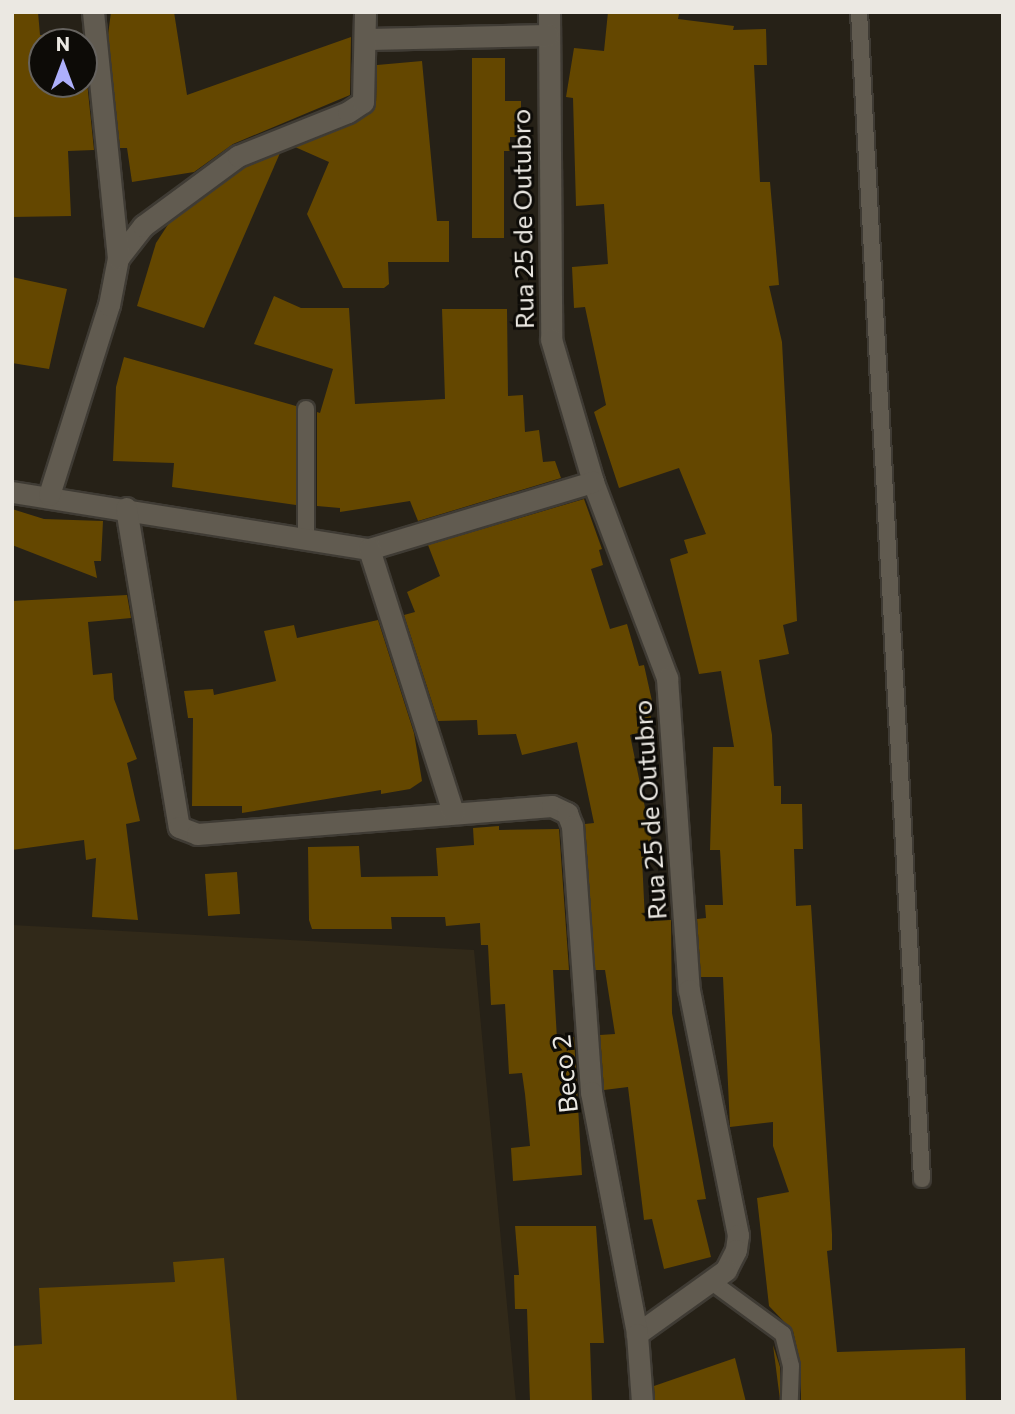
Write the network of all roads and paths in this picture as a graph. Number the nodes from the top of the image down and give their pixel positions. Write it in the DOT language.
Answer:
graph roads {
  1 [pos="93,12"];
  2 [pos="365,12"];
  3 [pos="549,12"];
  4 [pos="859,12"];
  5 [pos="548,35"];
  6 [pos="368,39"];
  7 [pos="118,258"];
  8 [pos="306,409"];
  9 [pos="593,482"];
  10 [pos="12,492"];
  11 [pos="48,495"];
  12 [pos="126,508"];
  13 [pos="306,538"];
  14 [pos="369,549"];
  15 [pos="453,813"];
  16 [pos="922,1179"];
  17 [pos="712,1283"];
  18 [pos="637,1334"];
  19 [pos="642,1402"];
  20 [pos="790,1402"];
  1 -- 7 [label="street"];
  2 -- 6 [label="street"];
  3 -- 5 [label="street, Rua 25 de Outubro"];
  4 -- 16 [label="lane"];
  5 -- 6 [label="street"];
  5 -- 9 [label="street, Rua 25 de Outubro"];
  6 -- 7 [label="street"];
  7 -- 11 [label="street"];
  8 -- 13 [label="lane"];
  9 -- 14 [label="street"];
  9 -- 17 [label="street, Rua 25 de Outubro"];
  10 -- 11 [label="street"];
  11 -- 12 [label="street"];
  12 -- 13 [label="street"];
  12 -- 15 [label="street"];
  13 -- 14 [label="street"];
  14 -- 15 [label="street"];
  15 -- 18 [label="street, Beco 2"];
  17 -- 18 [label="street, Rua 25 de Outubro"];
  17 -- 20 [label="lane"];
  18 -- 19 [label="street"];
}
